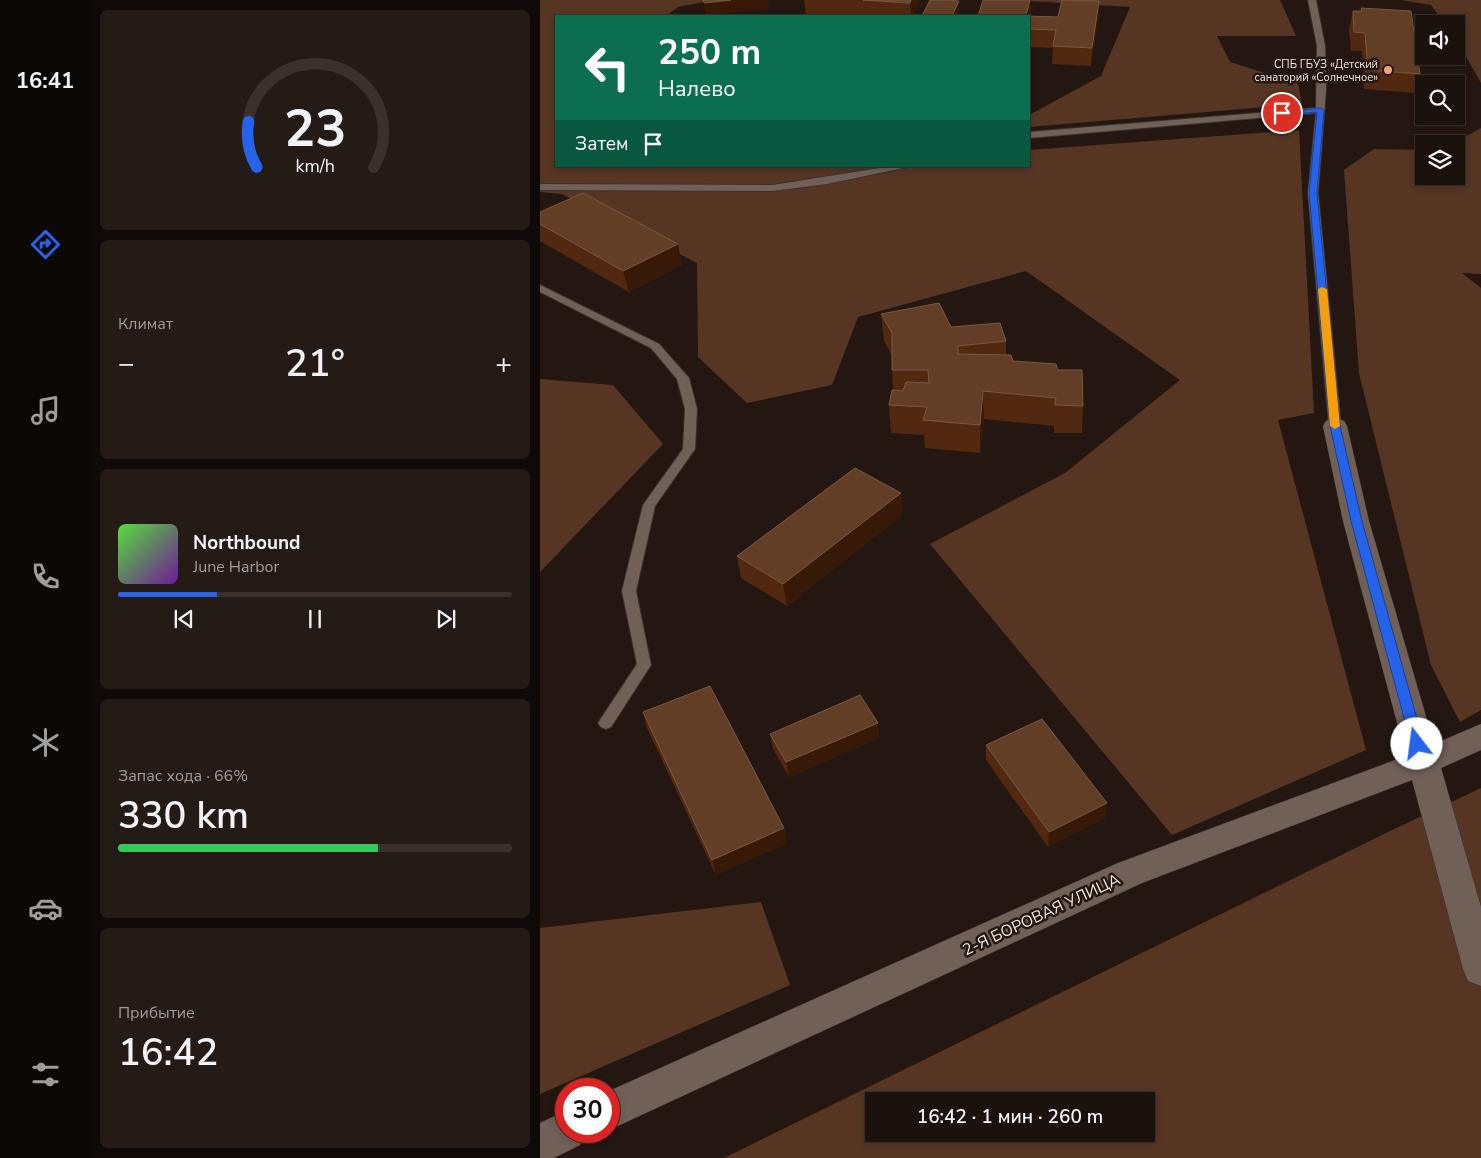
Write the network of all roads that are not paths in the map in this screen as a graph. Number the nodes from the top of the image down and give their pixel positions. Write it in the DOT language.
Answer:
graph roads {
  1 [pos="1312,0"];
  2 [pos="1320,110"];
  3 [pos="1030,135"];
  4 [pos="904,167"];
  5 [pos="540,187"];
  6 [pos="540,288"];
  7 [pos="1335,426"];
  8 [pos="606,722"];
  9 [pos="1481,736"];
  10 [pos="1422,762"];
  11 [pos="1481,969"];
  12 [pos="620,1106"];
  13 [pos="555,1136"];
  14 [pos="540,1144"];
  1 -- 2 [label="lane"];
  2 -- 3 [label="lane"];
  2 -- 7 [label="lane"];
  4 -- 5 [label="lane"];
  6 -- 8 [label="lane"];
  7 -- 10 [label="street"];
  9 -- 10 [label="street, 2-Я БОРОВАЯ УЛИЦА"];
  10 -- 11 [label="street"];
  10 -- 12 [label="street, 2-Я БОРОВАЯ УЛИЦА"];
  13 -- 14 [label="street"];
}
